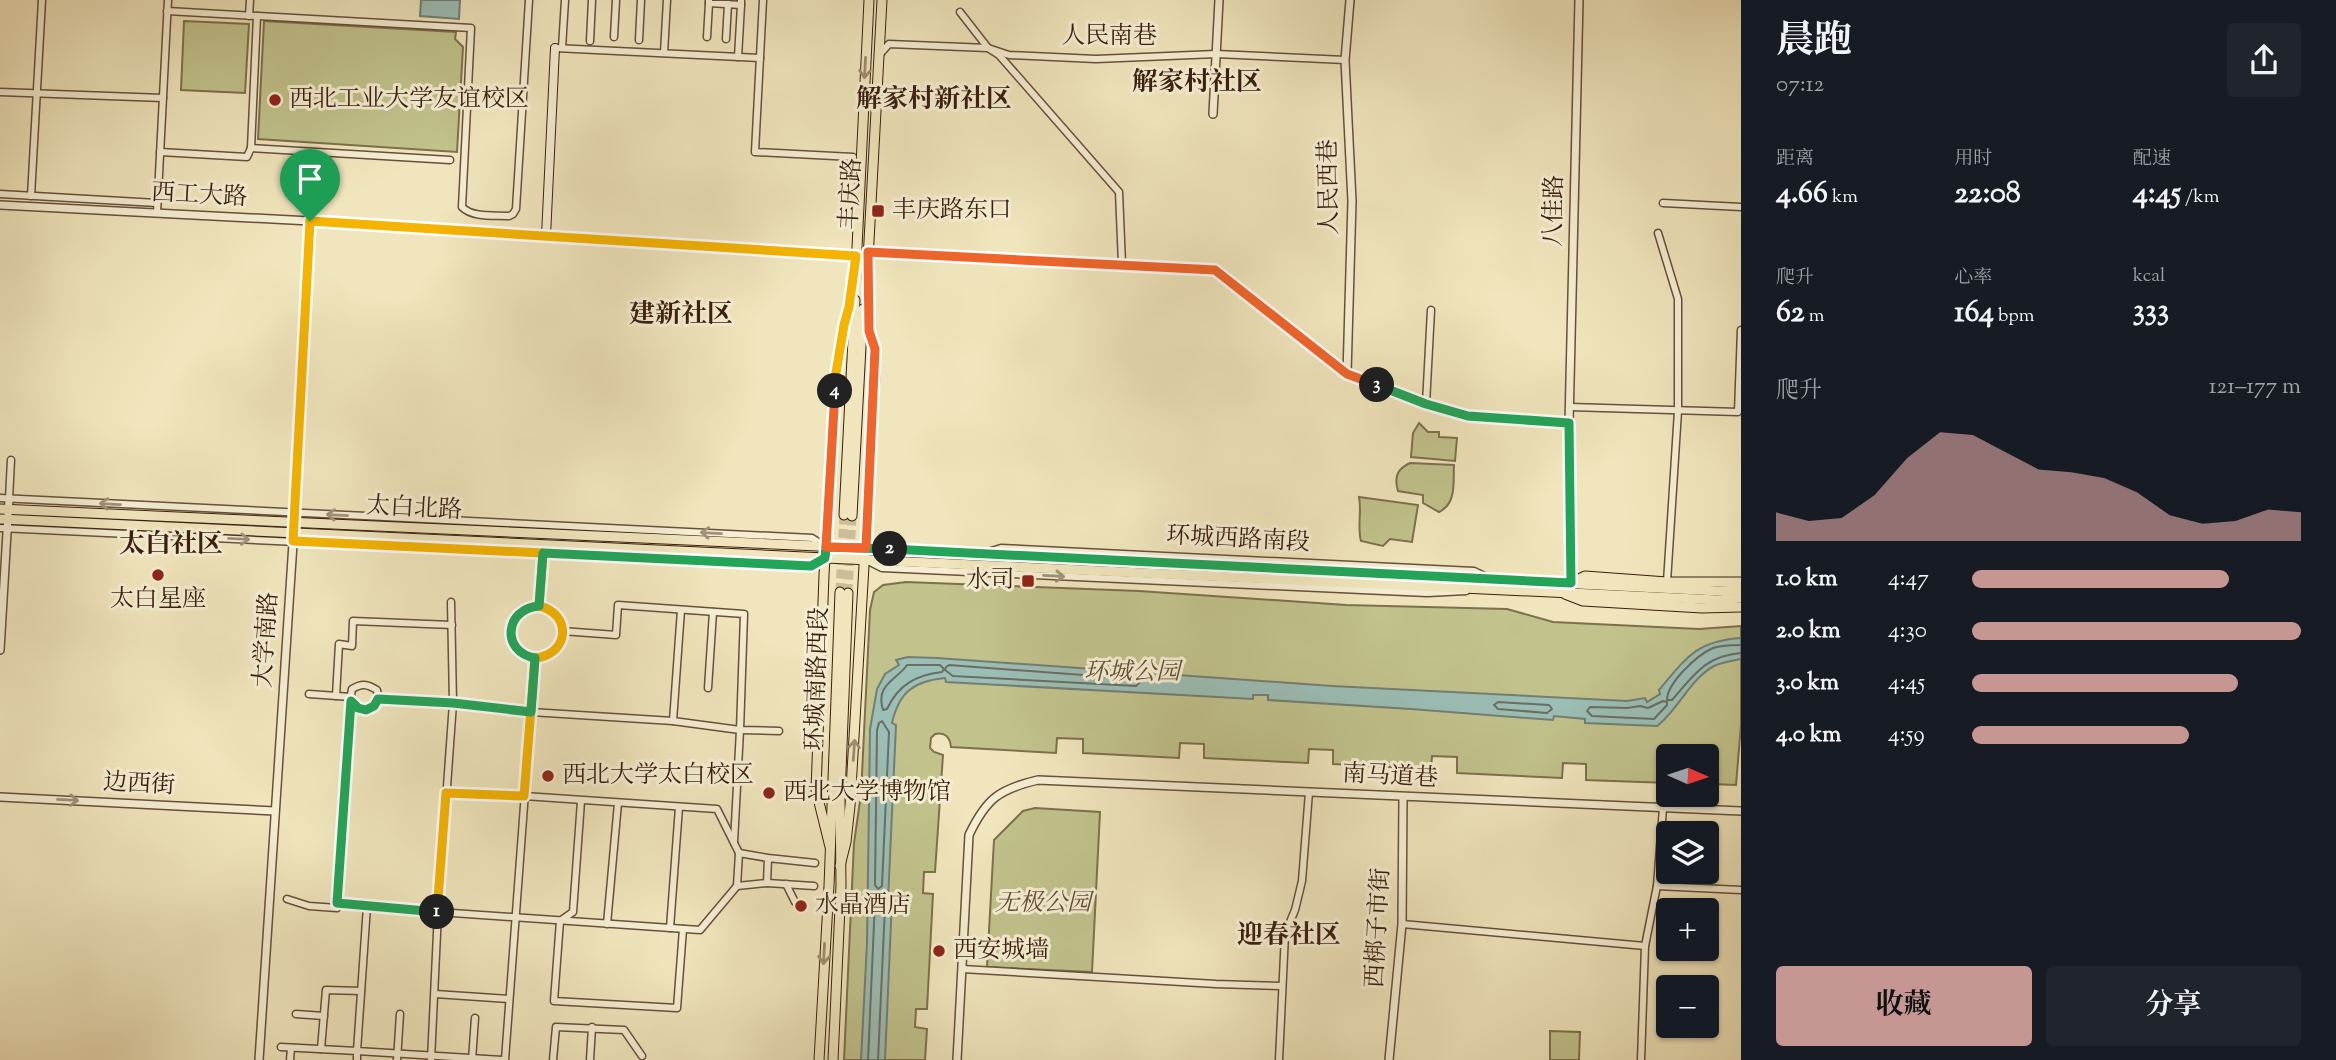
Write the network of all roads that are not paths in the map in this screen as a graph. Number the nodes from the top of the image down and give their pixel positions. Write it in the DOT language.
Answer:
graph roads {
  1 [pos="42,0"];
  2 [pos="168,0"];
  3 [pos="250,0"];
  4 [pos="529,0"];
  5 [pos="565,0"];
  6 [pos="592,0"];
  7 [pos="616,0"];
  8 [pos="641,0"];
  9 [pos="667,0"];
  10 [pos="763,0"];
  11 [pos="869,0"];
  12 [pos="882,0"];
  13 [pos="1219,0"];
  14 [pos="1350,0"];
  15 [pos="1579,0"];
  16 [pos="709,1"];
  17 [pos="741,2"];
  18 [pos="728,4"];
  19 [pos="167,11"];
  20 [pos="960,12"];
  21 [pos="253,16"];
  22 [pos="614,37"];
  23 [pos="707,37"];
  24 [pos="726,39"];
  25 [pos="639,40"];
  26 [pos="590,41"];
  27 [pos="559,48"];
  28 [pos="988,48"];
  29 [pos="664,53"];
  30 [pos="879,54"];
  31 [pos="1216,54"];
  32 [pos="738,57"];
  33 [pos="760,58"];
  34 [pos="1345,60"];
  35 [pos="0,92"];
  36 [pos="37,94"];
  37 [pos="163,98"];
  38 [pos="1213,114"];
  39 [pos="250,148"];
  40 [pos="160,152"];
  41 [pos="853,157"];
  42 [pos="450,160"];
  43 [pos="0,194"];
  44 [pos="31,195"];
  45 [pos="1663,203"];
  46 [pos="157,204"];
  47 [pos="0,205"];
  48 [pos="1741,207"];
  49 [pos="157,214"];
  50 [pos="310,221"];
  51 [pos="1658,233"];
  52 [pos="546,236"];
  53 [pos="868,252"];
  54 [pos="856,259"];
  55 [pos="1122,264"];
  56 [pos="867,273"];
  57 [pos="1431,310"];
  58 [pos="1741,330"];
  59 [pos="1347,374"];
  60 [pos="1426,404"];
  61 [pos="1570,407"];
  62 [pos="1678,411"];
  63 [pos="1569,423"];
  64 [pos="11,460"];
  65 [pos="0,498"];
  66 [pos="9,499"];
  67 [pos="295,513"];
  68 [pos="4,519"];
  69 [pos="294,532"];
  70 [pos="826,547"];
  71 [pos="866,548"];
  72 [pos="543,549"];
  73 [pos="825,558"];
  74 [pos="865,559"];
  75 [pos="1016,565"];
  76 [pos="996,573"];
  77 [pos="1667,582"];
  78 [pos="1741,582"];
  79 [pos="1571,583"];
  80 [pos="1476,589"];
  81 [pos="1741,590"];
  82 [pos="1557,591"];
  83 [pos="1741,598"];
  84 [pos="451,602"];
  85 [pos="539,606"];
  86 [pos="1741,607"];
  87 [pos="681,610"];
  88 [pos="713,612"];
  89 [pos="452,625"];
  90 [pos="562,631"];
  91 [pos="0,650"];
  92 [pos="535,658"];
  93 [pos="328,660"];
  94 [pos="338,660"];
  95 [pos="708,688"];
  96 [pos="309,694"];
  97 [pos="336,696"];
  98 [pos="351,699"];
  99 [pos="378,699"];
  100 [pos="453,703"];
  101 [pos="531,712"];
  102 [pos="673,721"];
  103 [pos="740,730"];
  104 [pos="779,731"];
  105 [pos="1309,792"];
  106 [pos="446,793"];
  107 [pos="524,796"];
  108 [pos="0,797"];
  109 [pos="1403,797"];
  110 [pos="581,801"];
  111 [pos="618,803"];
  112 [pos="679,807"];
  113 [pos="1663,808"];
  114 [pos="275,811"];
  115 [pos="1741,811"];
  116 [pos="734,842"];
  117 [pos="830,847"];
  118 [pos="739,853"];
  119 [pos="768,858"];
  120 [pos="815,863"];
  121 [pos="840,866"];
  122 [pos="767,883"];
  123 [pos="786,884"];
  124 [pos="737,886"];
  125 [pos="814,886"];
  126 [pos="1657,886"];
  127 [pos="1741,890"];
  128 [pos="288,899"];
  129 [pos="795,902"];
  130 [pos="337,903"];
  131 [pos="367,906"];
  132 [pos="439,912"];
  133 [pos="515,918"];
  134 [pos="560,921"];
  135 [pos="607,924"];
  136 [pos="1402,924"];
  137 [pos="670,928"];
  138 [pos="682,929"];
  139 [pos="1646,946"];
  140 [pos="962,969"];
  141 [pos="1282,986"];
  142 [pos="361,991"];
  143 [pos="435,994"];
  144 [pos="509,999"];
  145 [pos="400,1013"];
  146 [pos="296,1014"];
  147 [pos="324,1016"];
  148 [pos="475,1018"];
  149 [pos="592,1027"];
  150 [pos="281,1047"];
  151 [pos="291,1048"];
  152 [pos="321,1049"];
  153 [pos="357,1051"];
  154 [pos="642,1056"];
  155 [pos="397,1057"];
  156 [pos="431,1058"];
  157 [pos="472,1059"];
  158 [pos="259,1060"];
  159 [pos="290,1060"];
  160 [pos="357,1060"];
  161 [pos="503,1060"];
  162 [pos="553,1060"];
  163 [pos="590,1060"];
  164 [pos="819,1060"];
  165 [pos="833,1060"];
  166 [pos="957,1060"];
  167 [pos="1279,1060"];
  168 [pos="1390,1060"];
  169 [pos="1642,1060"];
  1 -- 36 [label="street"];
  2 -- 19 [label="street"];
  3 -- 21 [label="street"];
  4 -- 21 [label="street"];
  5 -- 27 [label="street"];
  6 -- 26 [label="street"];
  7 -- 22 [label="street"];
  8 -- 25 [label="street"];
  9 -- 29 [label="street"];
  10 -- 33 [label="street"];
  11 -- 54 [label="main road, 丰庆路, one-way"];
  12 -- 30 [label="main road, 丰庆路"];
  13 -- 31 [label="street"];
  14 -- 34 [label="street, 人民西巷"];
  15 -- 61 [label="street, 八佳路"];
  16 -- 18 [label="street"];
  16 -- 23 [label="street"];
  17 -- 18 [label="street"];
  17 -- 32 [label="street"];
  18 -- 24 [label="street"];
  19 -- 21 [label="street"];
  19 -- 37 [label="street"];
  20 -- 28 [label="street"];
  21 -- 39 [label="street"];
  27 -- 29 [label="street"];
  27 -- 52 [label="main road"];
  28 -- 30 [label="street, 人民南巷"];
  28 -- 31 [label="street, 人民南巷"];
  28 -- 55 [label="street"];
  29 -- 32 [label="street"];
  30 -- 53 [label="main road, 丰庆路"];
  31 -- 34 [label="street, 人民南巷"];
  31 -- 38 [label="street"];
  32 -- 33 [label="street"];
  33 -- 41 [label="street"];
  34 -- 59 [label="street, 人民西巷"];
  35 -- 36 [label="street"];
  36 -- 37 [label="street"];
  36 -- 44 [label="street"];
  37 -- 40 [label="street"];
  39 -- 40 [label="street"];
  39 -- 42 [label="street"];
  40 -- 46 [label="street"];
  43 -- 44 [label="street"];
  44 -- 46 [label="street"];
  45 -- 48 [label="street"];
  46 -- 49 [label="street"];
  47 -- 49 [label="street, 西工大路"];
  49 -- 50 [label="street, 西工大路"];
  50 -- 52 [label="street, 西工大路"];
  50 -- 67 [label="street, 大学南路"];
  51 -- 62 [label="street"];
  52 -- 54 [label="street, 西工大路"];
  53 -- 55 [label="street"];
  53 -- 56 [label="main road, 丰庆路"];
  54 -- 56 [label="main road, 丰庆路"];
  54 -- 70 [label="main road"];
  55 -- 59 [label="street"];
  56 -- 71 [label="main road"];
  57 -- 60 [label="street"];
  58 -- 62 [label="street"];
  59 -- 60 [label="street"];
  60 -- 63 [label="street"];
  61 -- 62 [label="street"];
  61 -- 63 [label="street, 八佳路"];
  62 -- 77 [label="street"];
  63 -- 79 [label="street, 八佳路"];
  64 -- 66 [label="street"];
  65 -- 66 [label="street"];
  67 -- 66 [label="street, one-way"];
  66 -- 68 [label="street"];
  67 -- 69 [label="street, 大学南路"];
  70 -- 67 [label="street, one-way"];
  68 -- 69 [label="main road, 太白北路"];
  68 -- 91 [label="street"];
  69 -- 70 [label="main road, 太白北路"];
  69 -- 72 [label="main road, 太白北路"];
  69 -- 114 [label="street, 大学南路"];
  70 -- 71 [label="main road, 环城西路南段"];
  70 -- 73 [label="main road"];
  71 -- 74 [label="main road"];
  71 -- 79 [label="main road, 环城西路南段"];
  72 -- 73 [label="main road, 太白北路"];
  72 -- 85 [label="street"];
  73 -- 74 [label="main road, 太白北路"];
  73 -- 117 [label="main road"];
  74 -- 75 [label="main road, 环城西路南段"];
  74 -- 76 [label="street, 环城西路南段"];
  121 -- 74 [label="main road, one-way"];
  75 -- 76 [label="street"];
  75 -- 80 [label="main road, 环城西路南段"];
  76 -- 80 [label="street, 环城西路南段, one-way"];
  77 -- 78 [label="main road"];
  77 -- 79 [label="main road"];
  79 -- 81 [label="main road, 环城西路南段"];
  80 -- 82 [label="main road, 环城西路南段"];
  82 -- 83 [label="main road, 环城西路南段"];
  82 -- 86 [label="main road"];
  84 -- 89 [label="street"];
  85 -- 90 [label="street"];
  85 -- 92 [label="street"];
  87 -- 88 [label="street"];
  87 -- 90 [label="street"];
  87 -- 102 [label="street"];
  88 -- 95 [label="street"];
  88 -- 103 [label="street"];
  89 -- 94 [label="street"];
  89 -- 100 [label="street"];
  90 -- 92 [label="street"];
  92 -- 101 [label="street"];
  93 -- 94 [label="street"];
  94 -- 97 [label="street"];
  96 -- 97 [label="street"];
  97 -- 98 [label="street"];
  98 -- 99 [label="street"];
  98 -- 99 [label="street"];
  98 -- 130 [label="street"];
  99 -- 100 [label="street"];
  100 -- 101 [label="street"];
  100 -- 106 [label="street"];
  101 -- 102 [label="street"];
  101 -- 107 [label="street"];
  102 -- 103 [label="street"];
  103 -- 104 [label="street"];
  103 -- 116 [label="street"];
  105 -- 109 [label="street, 南马道巷"];
  105 -- 140 [label="street, 南马道巷"];
  105 -- 141 [label="street"];
  106 -- 107 [label="street"];
  106 -- 132 [label="street"];
  107 -- 110 [label="street"];
  107 -- 133 [label="street"];
  108 -- 114 [label="street, 边西街, one-way"];
  109 -- 113 [label="street, 南马道巷"];
  109 -- 136 [label="street, 西梆子市街"];
  110 -- 111 [label="street"];
  110 -- 134 [label="street"];
  111 -- 112 [label="street"];
  111 -- 135 [label="street"];
  112 -- 116 [label="street"];
  112 -- 137 [label="street"];
  113 -- 115 [label="street, 南马道巷"];
  113 -- 126 [label="street"];
  114 -- 158 [label="street, 大学南路"];
  116 -- 118 [label="street"];
  117 -- 121 [label="main road, 环城南路西段"];
  117 -- 164 [label="main road, 环城南路西段, one-way"];
  118 -- 119 [label="street"];
  118 -- 124 [label="street"];
  119 -- 120 [label="street"];
  119 -- 122 [label="street"];
  121 -- 165 [label="main road, 环城南路西段"];
  122 -- 123 [label="street"];
  122 -- 124 [label="street"];
  123 -- 125 [label="street"];
  123 -- 129 [label="street"];
  124 -- 138 [label="street"];
  126 -- 127 [label="street"];
  126 -- 139 [label="street"];
  128 -- 130 [label="street"];
  130 -- 131 [label="street"];
  131 -- 132 [label="street"];
  131 -- 142 [label="street"];
  132 -- 133 [label="street"];
  132 -- 143 [label="street"];
  133 -- 134 [label="street"];
  133 -- 144 [label="street"];
  134 -- 135 [label="street"];
  134 -- 138 [label="street"];
  135 -- 137 [label="street"];
  136 -- 139 [label="street"];
  136 -- 168 [label="street, 西梆子市街"];
  137 -- 138 [label="street"];
  139 -- 169 [label="street"];
  140 -- 141 [label="street"];
  140 -- 166 [label="street"];
  141 -- 167 [label="street"];
  142 -- 147 [label="street"];
  142 -- 153 [label="street"];
  143 -- 144 [label="street"];
  143 -- 156 [label="street"];
  144 -- 161 [label="street"];
  145 -- 155 [label="street"];
  146 -- 147 [label="street"];
  147 -- 152 [label="street"];
  148 -- 157 [label="street"];
  149 -- 154 [label="street"];
  149 -- 162 [label="street"];
  149 -- 163 [label="street"];
  150 -- 151 [label="street"];
  151 -- 152 [label="street"];
  151 -- 159 [label="street"];
  152 -- 153 [label="street"];
  153 -- 155 [label="street"];
  153 -- 160 [label="street"];
  155 -- 156 [label="street"];
  156 -- 157 [label="street"];
  157 -- 161 [label="street"];
}
